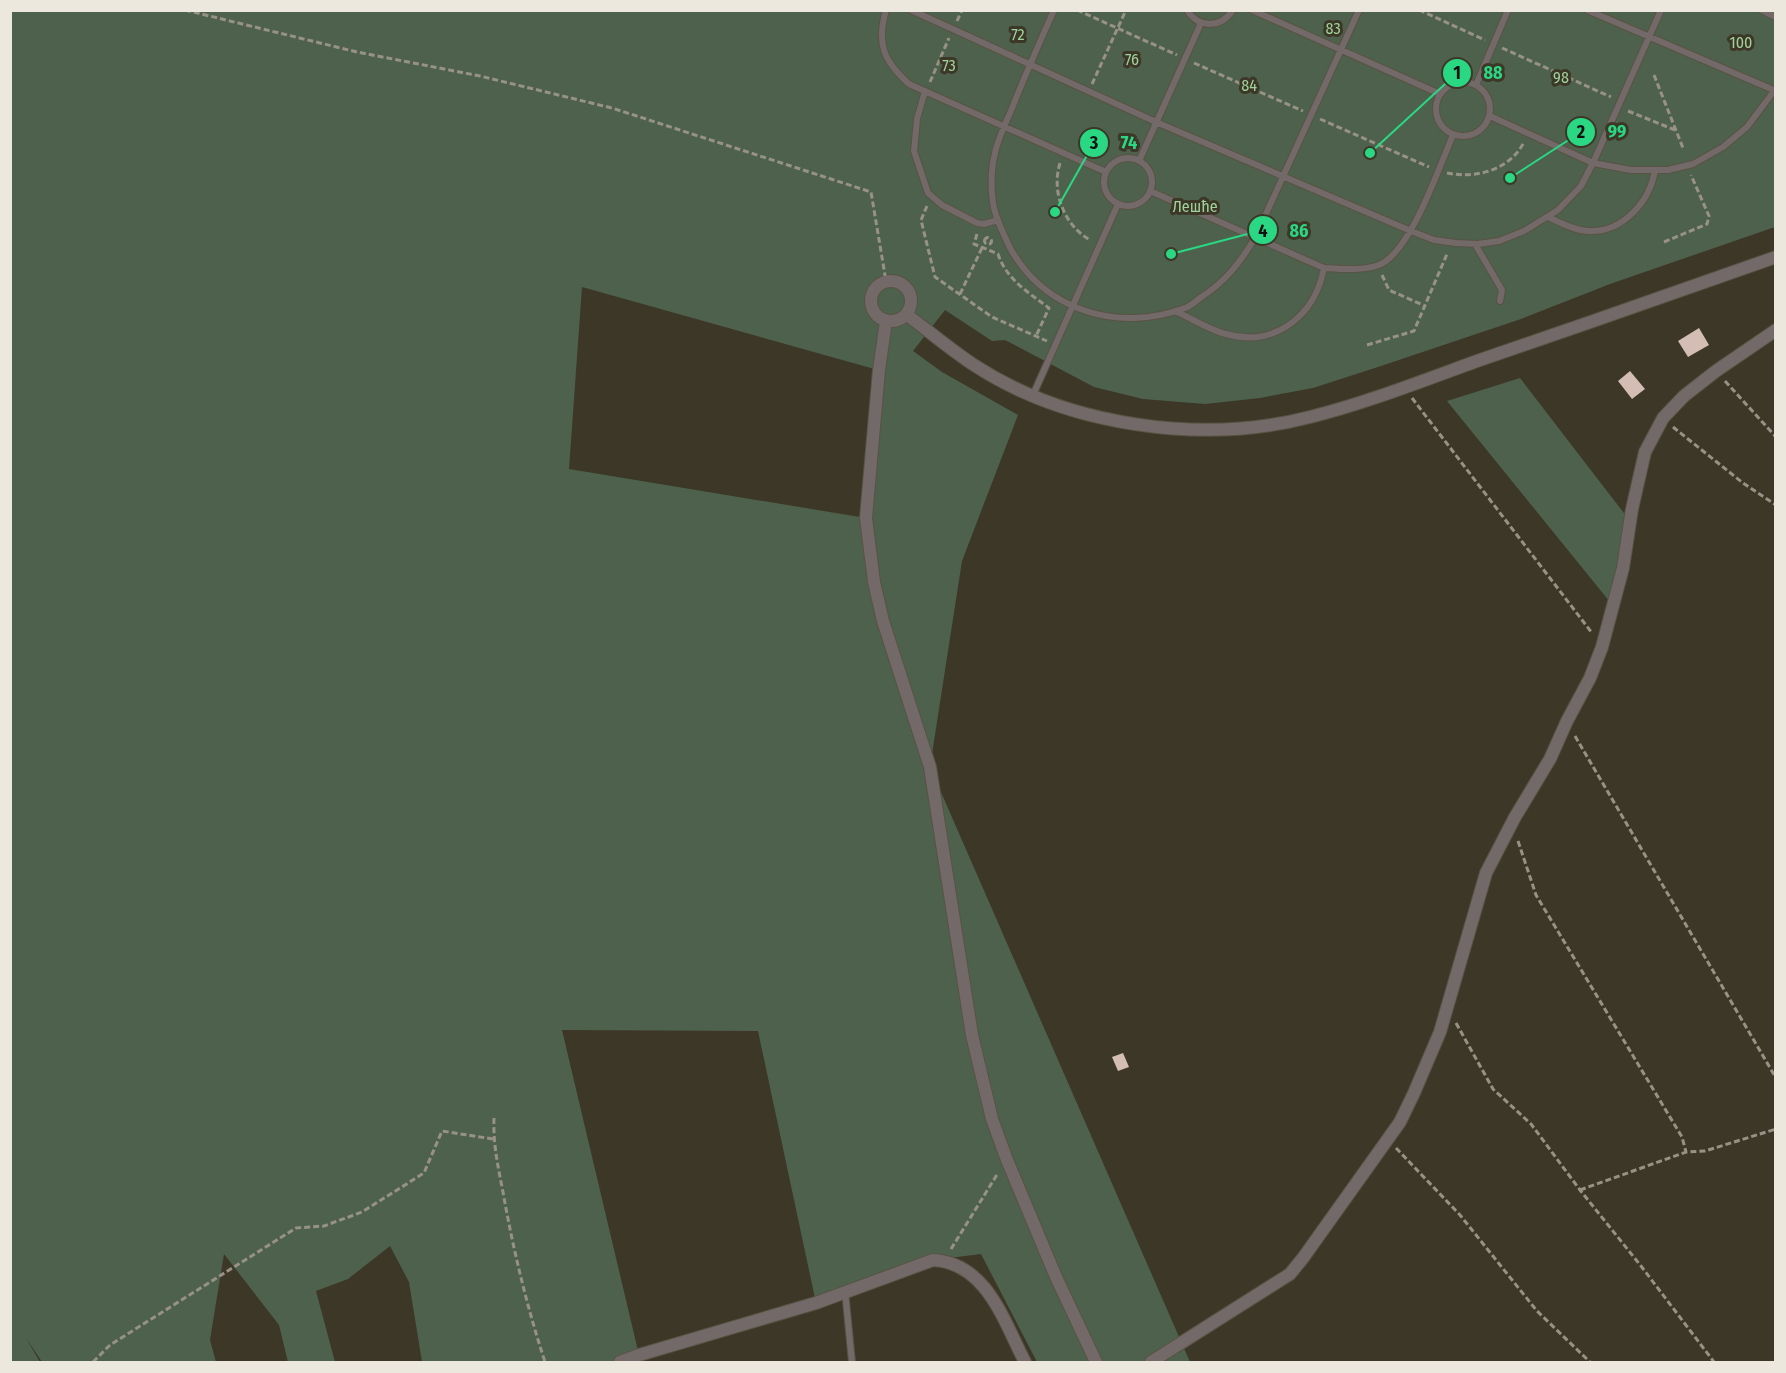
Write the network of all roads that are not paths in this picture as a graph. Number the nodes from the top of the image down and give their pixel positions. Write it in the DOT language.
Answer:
graph roads {
  1 [pos="886,10"];
  2 [pos="911,10"];
  3 [pos="1054,10"];
  4 [pos="1187,10"];
  5 [pos="1233,10"];
  6 [pos="1252,10"];
  7 [pos="1359,10"];
  8 [pos="1508,10"];
  9 [pos="1587,10"];
  10 [pos="1661,10"];
  11 [pos="1761,10"];
  12 [pos="1776,17"];
  13 [pos="1201,23"];
  14 [pos="1649,38"];
  15 [pos="1341,51"];
  16 [pos="1029,65"];
  17 [pos="1476,85"];
  18 [pos="925,91"];
  19 [pos="1775,91"];
  20 [pos="1440,94"];
  21 [pos="1490,116"];
  22 [pos="1156,122"];
  23 [pos="1004,127"];
  24 [pos="1453,135"];
  25 [pos="1139,161"];
  26 [pos="1593,163"];
  27 [pos="1655,170"];
  28 [pos="1106,172"];
  29 [pos="1284,176"];
  30 [pos="1150,191"];
  31 [pos="1118,204"];
  32 [pos="1548,217"];
  33 [pos="998,220"];
  34 [pos="1411,231"];
  35 [pos="1255,238"];
  36 [pos="1475,244"];
  37 [pos="1776,257"];
  38 [pos="1324,267"];
  39 [pos="1500,301"];
  40 [pos="1073,307"];
  41 [pos="1175,310"];
  42 [pos="907,315"];
  43 [pos="886,321"];
  44 [pos="1776,330"];
  45 [pos="1033,395"];
  46 [pos="845,1291"];
  47 [pos="620,1362"];
  48 [pos="852,1362"];
  49 [pos="1024,1362"];
  50 [pos="1096,1362"];
  51 [pos="1150,1362"];
  1 -- 18 [label="lane"];
  2 -- 16 [label="lane"];
  3 -- 16 [label="lane"];
  4 -- 13 [label="lane"];
  5 -- 13 [label="lane"];
  6 -- 15 [label="lane"];
  7 -- 15 [label="lane"];
  8 -- 17 [label="lane"];
  9 -- 14 [label="lane"];
  10 -- 14 [label="lane"];
  11 -- 12 [label="lane"];
  13 -- 22 [label="lane"];
  14 -- 19 [label="lane"];
  14 -- 26 [label="lane"];
  15 -- 20 [label="lane"];
  15 -- 29 [label="lane"];
  16 -- 22 [label="lane"];
  16 -- 23 [label="lane"];
  17 -- 20 [label="lane"];
  17 -- 21 [label="lane"];
  18 -- 23 [label="lane"];
  18 -- 33 [label="lane"];
  19 -- 27 [label="lane"];
  20 -- 24 [label="lane"];
  21 -- 24 [label="lane"];
  21 -- 26 [label="lane"];
  22 -- 25 [label="lane"];
  22 -- 29 [label="lane"];
  23 -- 28 [label="lane"];
  23 -- 33 [label="lane"];
  24 -- 34 [label="lane"];
  25 -- 28 [label="lane"];
  25 -- 30 [label="lane"];
  26 -- 27 [label="lane"];
  26 -- 32 [label="lane"];
  27 -- 32 [label="lane"];
  28 -- 31 [label="lane"];
  29 -- 34 [label="lane"];
  29 -- 35 [label="lane"];
  30 -- 31 [label="lane"];
  30 -- 35 [label="lane"];
  31 -- 40 [label="lane"];
  32 -- 36 [label="lane"];
  33 -- 40 [label="lane"];
  34 -- 36 [label="lane"];
  34 -- 38 [label="lane"];
  35 -- 38 [label="lane"];
  35 -- 41 [label="lane"];
  36 -- 39 [label="lane"];
  37 -- 45 [label="street"];
  38 -- 41 [label="lane"];
  40 -- 41 [label="lane"];
  40 -- 45 [label="lane"];
  42 -- 43 [label="street"];
  42 -- 43 [label="street"];
  42 -- 45 [label="street"];
  43 -- 50 [label="street"];
  44 -- 51 [label="street"];
  46 -- 47 [label="street"];
  46 -- 48 [label="lane"];
  46 -- 49 [label="street"];
}
